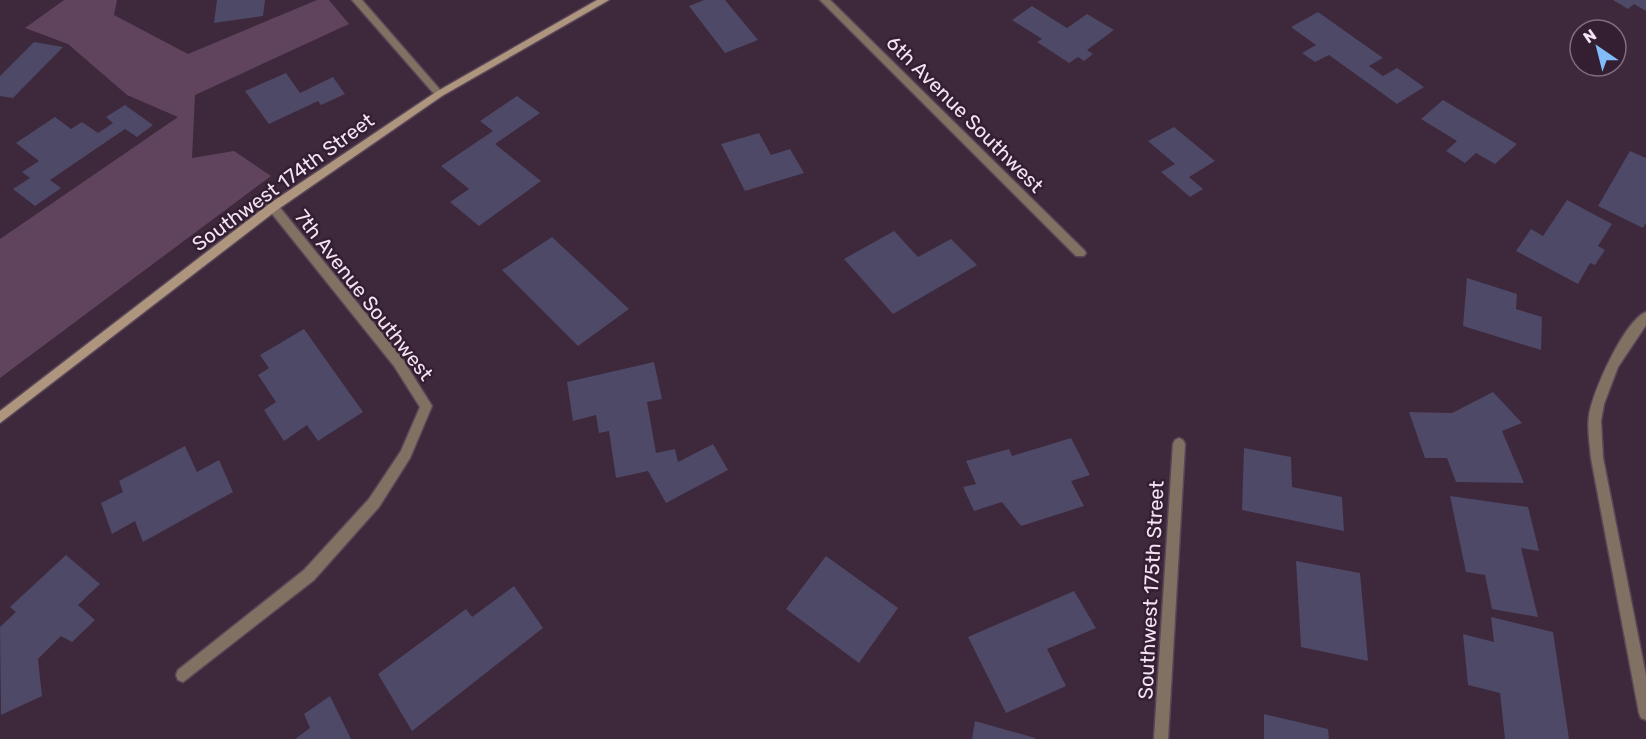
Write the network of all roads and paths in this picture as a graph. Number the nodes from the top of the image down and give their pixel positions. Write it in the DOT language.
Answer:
graph roads {
  1 [pos="357,0"];
  2 [pos="604,0"];
  3 [pos="825,0"];
  4 [pos="439,94"];
  5 [pos="273,207"];
  6 [pos="1080,253"];
  7 [pos="1646,317"];
  8 [pos="0,418"];
  9 [pos="1179,444"];
  10 [pos="183,675"];
  11 [pos="1646,713"];
  12 [pos="1161,739"];
  1 -- 4 [label="street"];
  2 -- 4 [label="street, Southwest 174th Street"];
  3 -- 6 [label="street, 6th Avenue Southwest"];
  4 -- 5 [label="street, Southwest 174th Street"];
  5 -- 8 [label="street, Southwest 174th Street"];
  5 -- 10 [label="street, 7th Avenue Southwest"];
  7 -- 11 [label="street"];
  9 -- 12 [label="street, Southwest 175th Street"];
}
